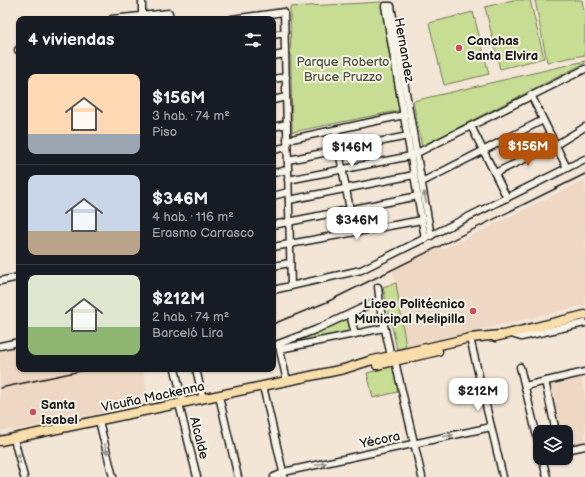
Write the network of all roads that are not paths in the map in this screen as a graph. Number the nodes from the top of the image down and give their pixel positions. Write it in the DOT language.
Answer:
graph roads {
  1 [pos="142,0"];
  2 [pos="142,16"];
  3 [pos="254,16"];
  4 [pos="284,33"];
  5 [pos="276,34"];
  6 [pos="285,54"];
  7 [pos="276,56"];
  8 [pos="585,69"];
  9 [pos="286,77"];
  10 [pos="276,79"];
  11 [pos="531,95"];
  12 [pos="286,97"];
  13 [pos="276,99"];
  14 [pos="404,115"];
  15 [pos="543,120"];
  16 [pos="287,124"];
  17 [pos="276,126"];
  18 [pos="471,126"];
  19 [pos="585,128"];
  20 [pos="335,130"];
  21 [pos="408,136"];
  22 [pos="287,140"];
  23 [pos="555,144"];
  24 [pos="287,147"];
  25 [pos="276,149"];
  26 [pos="339,150"];
  27 [pos="484,151"];
  28 [pos="414,155"];
  29 [pos="585,159"];
  30 [pos="288,160"];
  31 [pos="567,168"];
  32 [pos="288,170"];
  33 [pos="343,170"];
  34 [pos="276,172"];
  35 [pos="495,173"];
  36 [pos="414,175"];
  37 [pos="288,180"];
  38 [pos="422,182"];
  39 [pos="346,188"];
  40 [pos="288,192"];
  41 [pos="276,195"];
  42 [pos="418,196"];
  43 [pos="507,198"];
  44 [pos="289,200"];
  45 [pos="350,210"];
  46 [pos="422,220"];
  47 [pos="289,222"];
  48 [pos="276,224"];
  49 [pos="431,236"];
  50 [pos="425,239"];
  51 [pos="290,244"];
  52 [pos="276,246"];
  53 [pos="290,263"];
  54 [pos="276,265"];
  55 [pos="16,278"];
  56 [pos="0,281"];
  57 [pos="291,286"];
  58 [pos="378,287"];
  59 [pos="276,289"];
  60 [pos="379,300"];
  61 [pos="350,314"];
  62 [pos="585,316"];
  63 [pos="585,323"];
  64 [pos="384,328"];
  65 [pos="355,334"];
  66 [pos="503,334"];
  67 [pos="470,341"];
  68 [pos="16,343"];
  69 [pos="0,346"];
  70 [pos="277,346"];
  71 [pos="393,358"];
  72 [pos="520,367"];
  73 [pos="176,372"];
  74 [pos="179,372"];
  75 [pos="197,372"];
  76 [pos="585,372"];
  77 [pos="287,381"];
  78 [pos="545,381"];
  79 [pos="263,386"];
  80 [pos="525,386"];
  81 [pos="219,396"];
  82 [pos="204,399"];
  83 [pos="182,403"];
  84 [pos="99,421"];
  85 [pos="534,425"];
  86 [pos="554,425"];
  87 [pos="491,427"];
  88 [pos="14,439"];
  89 [pos="0,441"];
  90 [pos="0,444"];
  91 [pos="414,444"];
  92 [pos="585,446"];
  93 [pos="573,449"];
  94 [pos="544,465"];
  95 [pos="284,475"];
  96 [pos="24,477"];
  97 [pos="113,477"];
  98 [pos="197,477"];
  99 [pos="238,477"];
  100 [pos="274,477"];
  101 [pos="422,477"];
  102 [pos="503,477"];
  103 [pos="547,477"];
  1 -- 2 [label="street"];
  3 -- 4 [label="street"];
  4 -- 5 [label="street"];
  4 -- 6 [label="street"];
  6 -- 7 [label="street"];
  6 -- 9 [label="street"];
  8 -- 11 [label="street"];
  9 -- 10 [label="street"];
  9 -- 12 [label="street"];
  11 -- 15 [label="street"];
  11 -- 18 [label="street"];
  12 -- 13 [label="street"];
  12 -- 16 [label="street"];
  14 -- 20 [label="street"];
  14 -- 21 [label="street, Hernandez"];
  14 -- 28 [label="street, Hernandez"];
  15 -- 23 [label="street"];
  15 -- 27 [label="street"];
  16 -- 17 [label="street"];
  16 -- 22 [label="street"];
  18 -- 27 [label="street"];
  18 -- 28 [label="street"];
  19 -- 23 [label="street"];
  20 -- 22 [label="street"];
  20 -- 26 [label="street"];
  21 -- 26 [label="street"];
  21 -- 28 [label="street, Hernandez"];
  22 -- 24 [label="street"];
  23 -- 31 [label="street"];
  23 -- 35 [label="street"];
  24 -- 25 [label="street"];
  24 -- 30 [label="street"];
  26 -- 30 [label="street"];
  26 -- 33 [label="street"];
  27 -- 35 [label="street"];
  27 -- 38 [label="street"];
  28 -- 33 [label="street"];
  28 -- 36 [label="street, Hernandez"];
  28 -- 38 [label="street, Hernandez"];
  29 -- 31 [label="street"];
  30 -- 32 [label="street"];
  31 -- 43 [label="street"];
  32 -- 34 [label="street"];
  32 -- 37 [label="street"];
  33 -- 37 [label="street"];
  33 -- 39 [label="street"];
  35 -- 43 [label="street"];
  36 -- 39 [label="street"];
  36 -- 42 [label="street, Hernandez"];
  37 -- 40 [label="street"];
  49 -- 38 [label="street, Hernandez, one-way"];
  39 -- 44 [label="street"];
  39 -- 45 [label="street"];
  40 -- 41 [label="street"];
  40 -- 44 [label="street"];
  42 -- 45 [label="street"];
  42 -- 46 [label="street, Hernandez"];
  43 -- 49 [label="street"];
  44 -- 47 [label="street"];
  45 -- 47 [label="street"];
  46 -- 50 [label="street, Hernandez"];
  46 -- 51 [label="street"];
  47 -- 48 [label="street"];
  47 -- 51 [label="street"];
  49 -- 50 [label="street"];
  50 -- 57 [label="street"];
  51 -- 52 [label="street"];
  51 -- 53 [label="street"];
  53 -- 54 [label="street"];
  53 -- 57 [label="street"];
  55 -- 56 [label="street"];
  57 -- 59 [label="street"];
  58 -- 60 [label="street"];
  60 -- 61 [label="street"];
  60 -- 64 [label="street"];
  61 -- 65 [label="street"];
  61 -- 70 [label="street"];
  62 -- 66 [label="main road, Vicuña Mackenna"];
  63 -- 66 [label="street"];
  64 -- 65 [label="street"];
  64 -- 71 [label="street"];
  65 -- 70 [label="street"];
  66 -- 67 [label="main road, Vicuña Mackenna"];
  67 -- 71 [label="main road, Vicuña Mackenna"];
  67 -- 87 [label="street"];
  68 -- 69 [label="street"];
  70 -- 77 [label="street"];
  71 -- 77 [label="main road, Vicuña Mackenna"];
  71 -- 91 [label="street"];
  72 -- 80 [label="street"];
  73 -- 83 [label="street, Alcalde"];
  74 -- 83 [label="street, Alcalde"];
  75 -- 82 [label="street"];
  76 -- 78 [label="street"];
  77 -- 79 [label="main road, Vicuña Mackenna"];
  78 -- 80 [label="street"];
  78 -- 86 [label="street"];
  79 -- 81 [label="main road, Vicuña Mackenna"];
  79 -- 95 [label="street"];
  80 -- 85 [label="street"];
  81 -- 82 [label="main road, Vicuña Mackenna"];
  81 -- 99 [label="street"];
  82 -- 83 [label="main road, Vicuña Mackenna"];
  83 -- 84 [label="main road, Vicuña Mackenna"];
  83 -- 98 [label="street, Alcalde"];
  84 -- 88 [label="main road, Vicuña Mackenna"];
  84 -- 97 [label="street, one-way"];
  91 -- 87 [label="street, Yécora, one-way"];
  87 -- 102 [label="street"];
  88 -- 89 [label="main road, Vicuña Mackenna"];
  88 -- 90 [label="main road, Vicuña Mackenna"];
  96 -- 88 [label="street, one-way"];
  95 -- 91 [label="street, Yécora, one-way"];
  91 -- 101 [label="street"];
  92 -- 93 [label="street"];
  94 -- 103 [label="street"];
  95 -- 100 [label="street, Yécora"];
}
